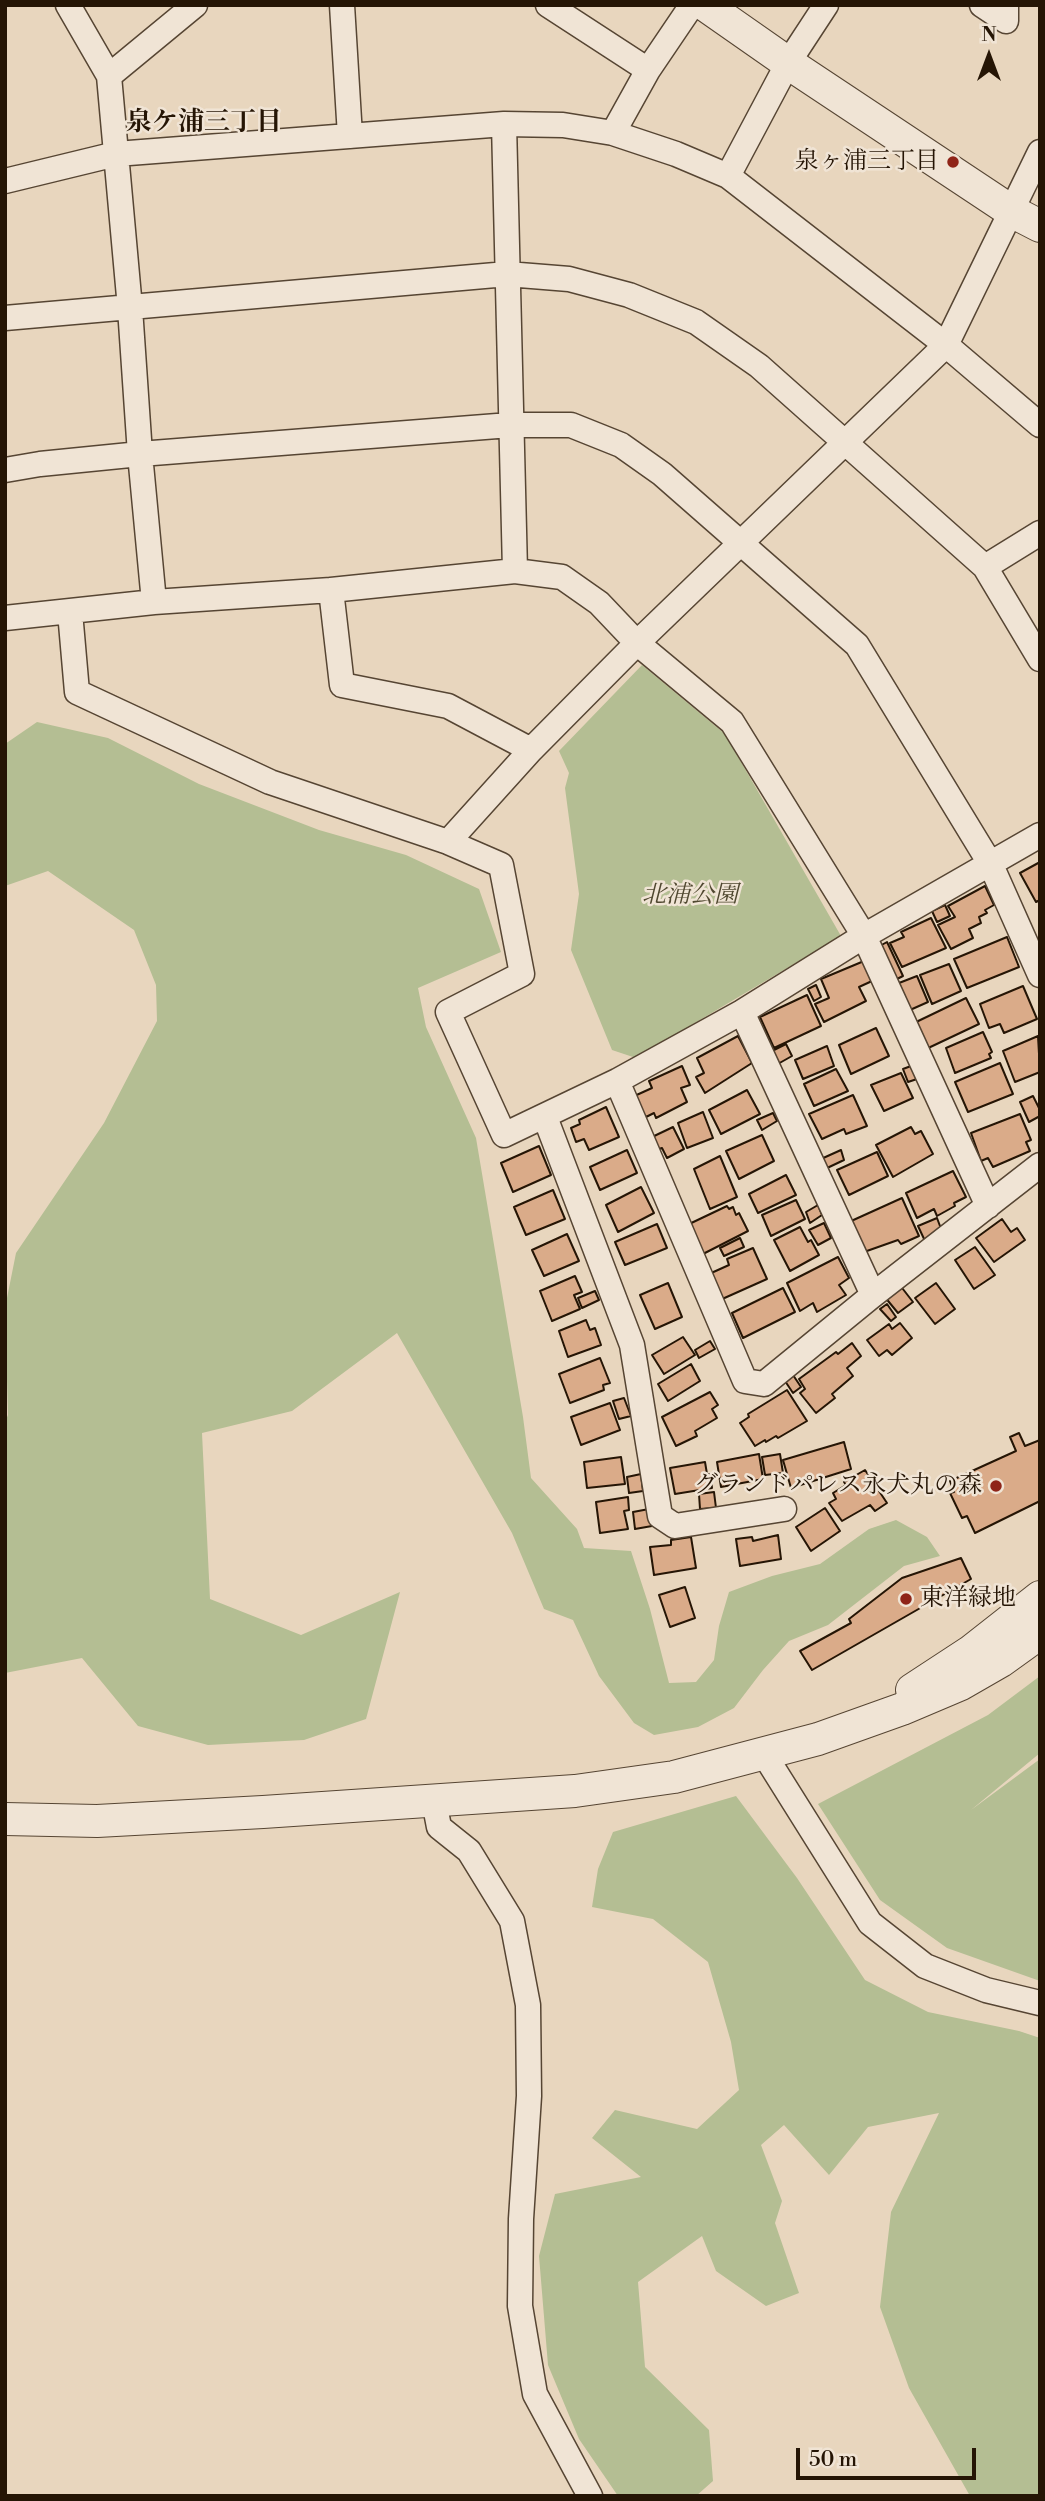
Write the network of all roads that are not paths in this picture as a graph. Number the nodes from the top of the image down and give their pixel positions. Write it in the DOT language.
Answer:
graph roads {
  1 [pos="68,5"];
  2 [pos="195,5"];
  3 [pos="342,5"];
  4 [pos="548,5"];
  5 [pos="692,5"];
  6 [pos="705,5"];
  7 [pos="826,5"];
  8 [pos="982,5"];
  9 [pos="1006,5"];
  10 [pos="788,63"];
  11 [pos="648,70"];
  12 [pos="109,76"];
  13 [pos="504,124"];
  14 [pos="613,133"];
  15 [pos="350,136"];
  16 [pos="1040,152"];
  17 [pos="116,154"];
  18 [pos="727,176"];
  19 [pos="5,181"];
  20 [pos="1011,211"];
  21 [pos="1040,226"];
  22 [pos="507,274"];
  23 [pos="130,308"];
  24 [pos="5,318"];
  25 [pos="946,345"];
  26 [pos="510,425"];
  27 [pos="1040,425"];
  28 [pos="844,442"];
  29 [pos="139,454"];
  30 [pos="5,470"];
  31 [pos="1040,533"];
  32 [pos="741,544"];
  33 [pos="985,567"];
  34 [pos="515,572"];
  35 [pos="331,590"];
  36 [pos="154,602"];
  37 [pos="70,612"];
  38 [pos="5,618"];
  39 [pos="637,643"];
  40 [pos="1040,659"];
  41 [pos="531,750"];
  42 [pos="1040,835"];
  43 [pos="448,842"];
  44 [pos="990,864"];
  45 [pos="864,936"];
  46 [pos="1040,975"];
  47 [pos="742,1012"];
  48 [pos="617,1081"];
  49 [pos="545,1117"];
  50 [pos="1040,1165"];
  51 [pos="988,1206"];
  52 [pos="873,1295"];
  53 [pos="785,1508"];
  54 [pos="1040,1597"];
  55 [pos="1040,1633"];
  56 [pos="818,1739"];
  57 [pos="764,1754"];
  58 [pos="434,1801"];
  59 [pos="5,1819"];
  60 [pos="1040,2003"];
  61 [pos="590,2496"];
  1 -- 12 [label="street"];
  2 -- 12 [label="street"];
  3 -- 15 [label="street"];
  4 -- 11 [label="street"];
  5 -- 11 [label="street"];
  6 -- 10 [label="street"];
  7 -- 10 [label="street"];
  8 -- 9 [label="street"];
  10 -- 18 [label="street"];
  10 -- 20 [label="street"];
  11 -- 14 [label="street"];
  12 -- 17 [label="street"];
  13 -- 14 [label="street"];
  13 -- 15 [label="street"];
  13 -- 22 [label="street"];
  14 -- 18 [label="street"];
  15 -- 17 [label="street"];
  16 -- 20 [label="street"];
  17 -- 19 [label="street"];
  17 -- 23 [label="street"];
  18 -- 25 [label="street"];
  20 -- 21 [label="street"];
  20 -- 25 [label="street"];
  22 -- 23 [label="street"];
  22 -- 26 [label="street"];
  22 -- 28 [label="street"];
  23 -- 24 [label="street"];
  23 -- 29 [label="street"];
  25 -- 27 [label="street"];
  25 -- 28 [label="street"];
  26 -- 29 [label="street"];
  26 -- 32 [label="street"];
  26 -- 34 [label="street"];
  28 -- 32 [label="street"];
  28 -- 33 [label="street"];
  29 -- 30 [label="street"];
  29 -- 36 [label="street"];
  31 -- 33 [label="street"];
  32 -- 39 [label="street"];
  32 -- 44 [label="street"];
  33 -- 40 [label="street"];
  34 -- 35 [label="street"];
  34 -- 39 [label="street"];
  35 -- 36 [label="street"];
  35 -- 41 [label="street"];
  36 -- 37 [label="street"];
  37 -- 38 [label="street"];
  37 -- 43 [label="street"];
  39 -- 41 [label="street"];
  39 -- 45 [label="street"];
  41 -- 43 [label="street"];
  42 -- 44 [label="street"];
  43 -- 49 [label="street"];
  44 -- 45 [label="street"];
  44 -- 46 [label="street"];
  45 -- 47 [label="street"];
  45 -- 51 [label="street"];
  47 -- 48 [label="street"];
  47 -- 52 [label="street"];
  48 -- 49 [label="street"];
  48 -- 52 [label="street"];
  49 -- 53 [label="street"];
  50 -- 51 [label="street"];
  51 -- 52 [label="street"];
  54 -- 56 [label="street"];
  55 -- 56 [label="street"];
  56 -- 57 [label="street"];
  57 -- 58 [label="street"];
  57 -- 60 [label="street"];
  58 -- 59 [label="street"];
  58 -- 61 [label="street"];
}
